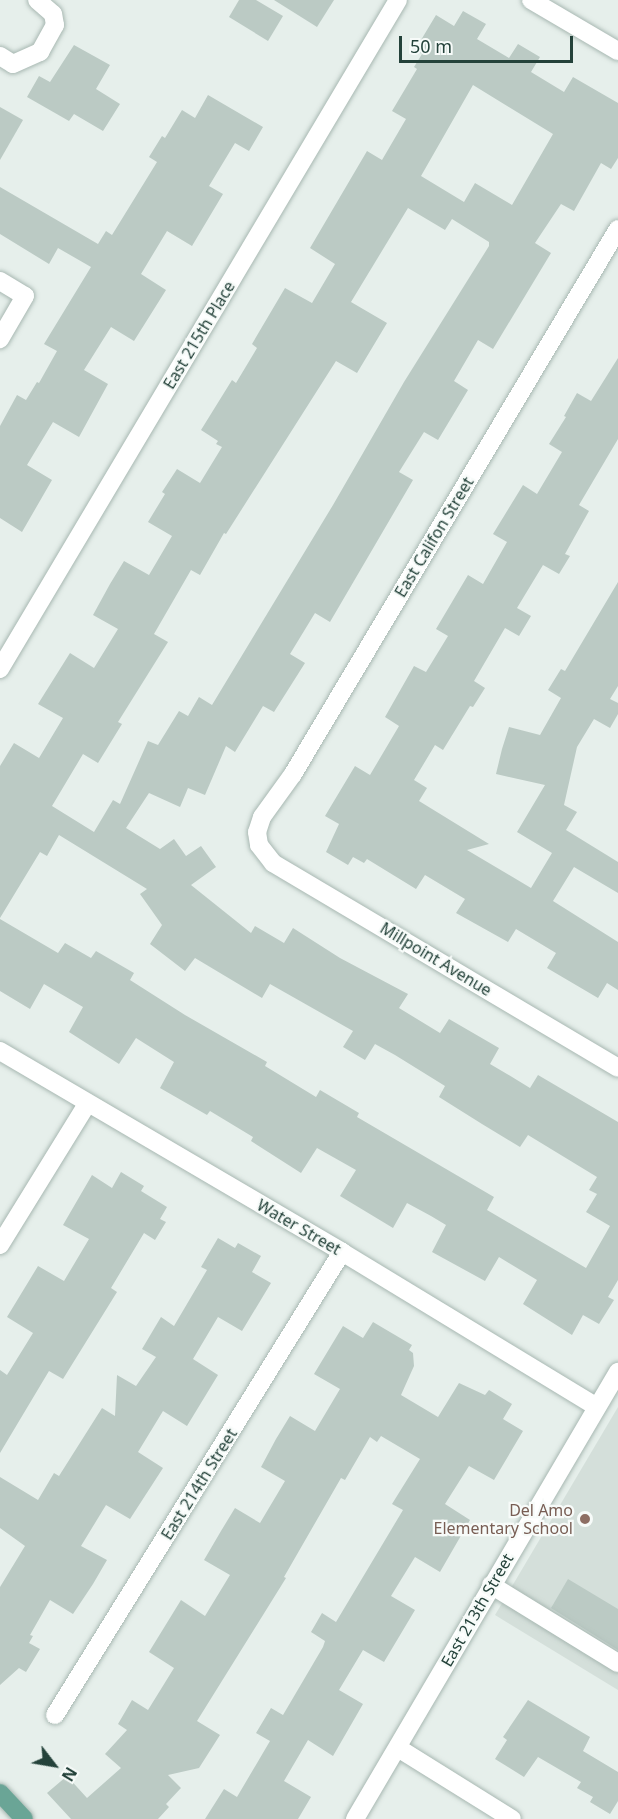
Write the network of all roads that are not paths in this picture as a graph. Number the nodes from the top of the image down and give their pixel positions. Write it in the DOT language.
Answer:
graph roads {
  1 [pos="37,0"];
  2 [pos="398,0"];
  3 [pos="531,0"];
  4 [pos="618,51"];
  5 [pos="0,56"];
  6 [pos="618,230"];
  7 [pos="0,281"];
  8 [pos="0,339"];
  9 [pos="0,669"];
  10 [pos="259,845"];
  11 [pos="0,1051"];
  12 [pos="618,1068"];
  13 [pos="87,1104"];
  14 [pos="0,1245"];
  15 [pos="342,1252"];
  16 [pos="618,1372"];
  17 [pos="597,1407"];
  18 [pos="491,1585"];
  19 [pos="618,1663"];
  20 [pos="55,1715"];
  21 [pos="398,1748"];
  22 [pos="0,1793"];
  23 [pos="24,1819"];
  24 [pos="355,1819"];
  25 [pos="512,1819"];
  1 -- 5 [label="street"];
  2 -- 9 [label="street, East 215th Place"];
  3 -- 4 [label="street"];
  6 -- 10 [label="street, East Califon Street"];
  7 -- 8 [label="street"];
  10 -- 12 [label="street, Millpoint Avenue"];
  11 -- 13 [label="street, Water Street"];
  13 -- 14 [label="street"];
  13 -- 15 [label="street, Water Street"];
  15 -- 17 [label="street, Water Street"];
  15 -- 20 [label="street, East 214th Street"];
  16 -- 17 [label="street, East 213th Street"];
  17 -- 18 [label="street, East 213th Street"];
  18 -- 19 [label="street"];
  18 -- 21 [label="street, East 213th Street"];
  21 -- 24 [label="street, East 213th Street"];
  21 -- 25 [label="street"];
  22 -- 23 [label="main road"];
}
